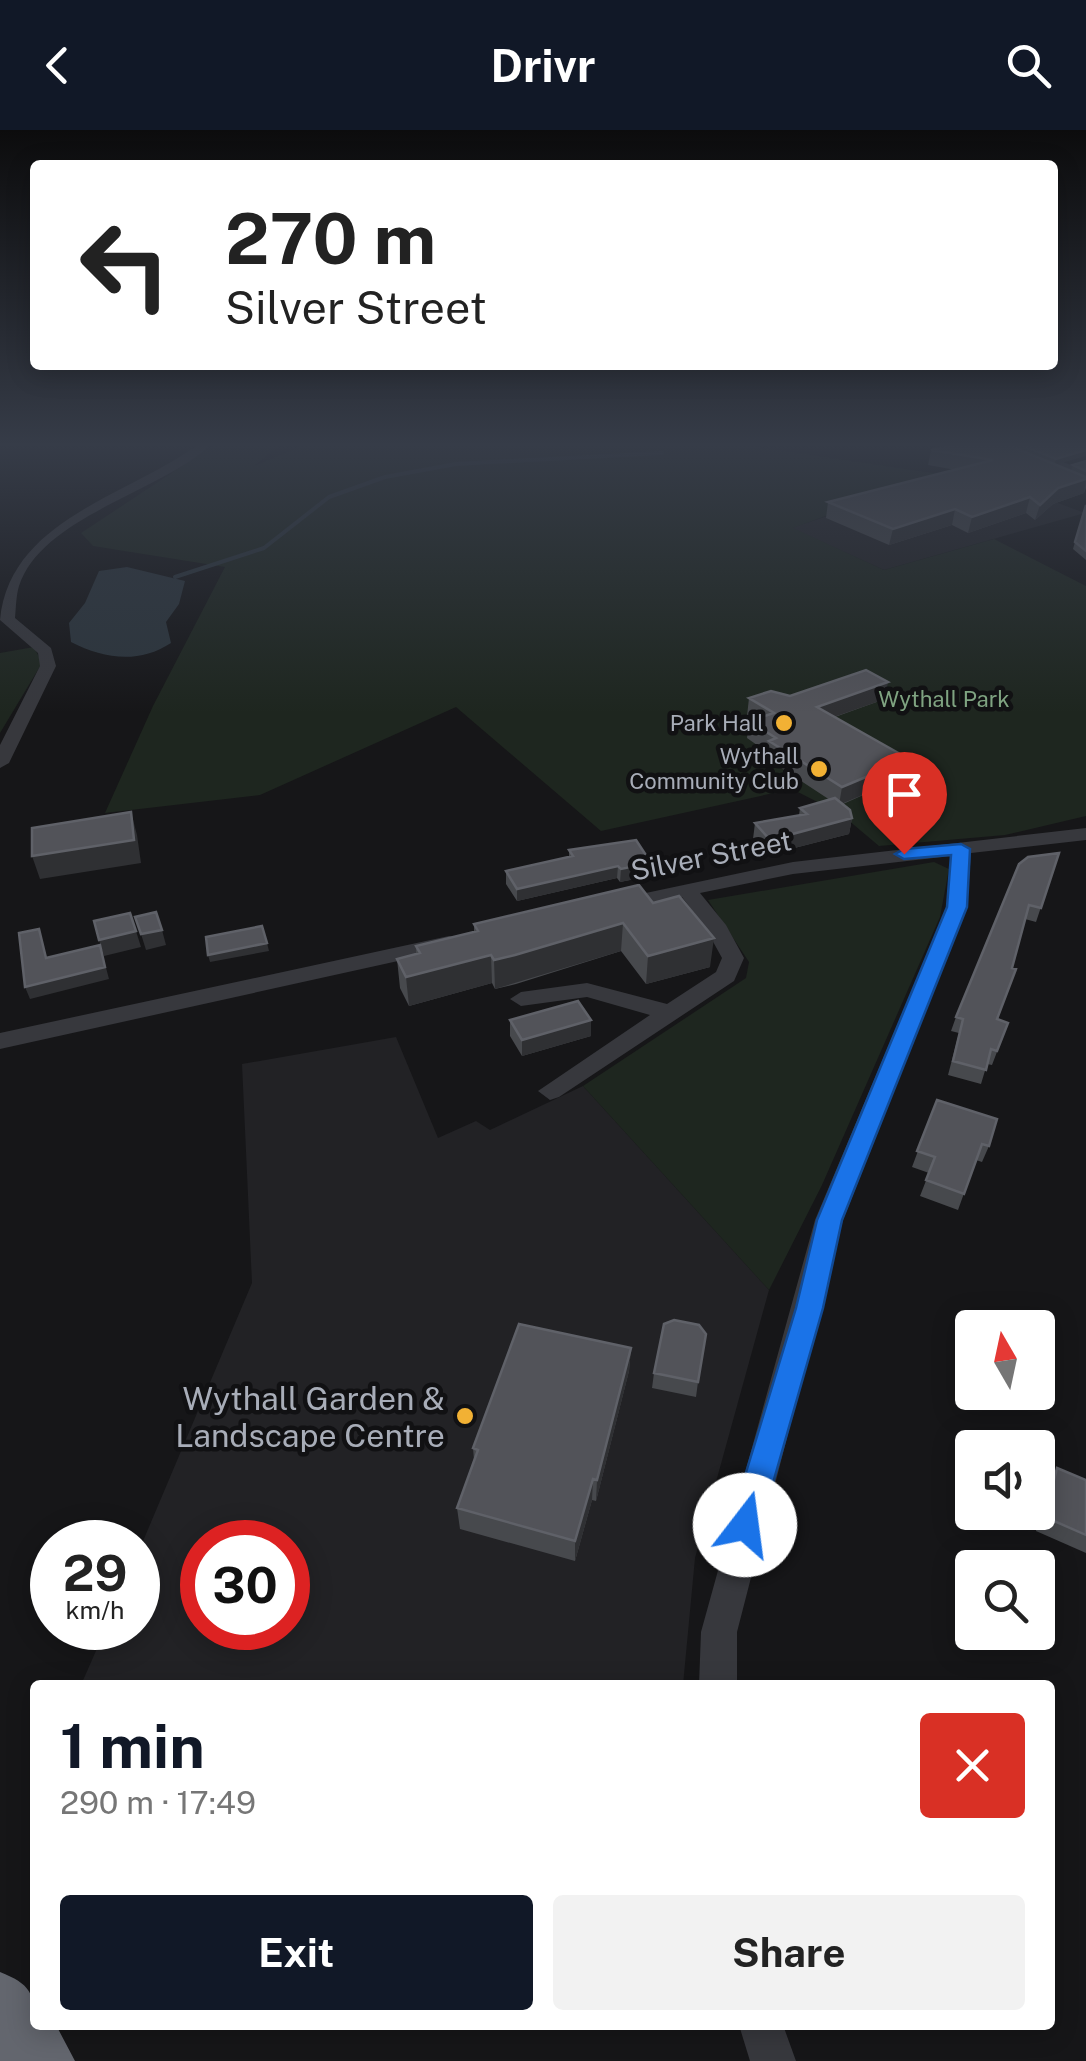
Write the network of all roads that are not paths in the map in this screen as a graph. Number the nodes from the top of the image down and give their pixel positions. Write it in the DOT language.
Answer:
graph roads {
  1 [pos="56,533"];
  2 [pos="0,763"];
  3 [pos="1086,834"];
  4 [pos="961,849"];
  5 [pos="685,888"];
  6 [pos="588,911"];
  7 [pos="472,938"];
  8 [pos="521,999"];
  9 [pos="671,1013"];
  10 [pos="0,1041"];
  11 [pos="550,1091"];
  12 [pos="718,1680"];
  13 [pos="0,2006"];
  14 [pos="764,2030"];
  15 [pos="41,2061"];
  16 [pos="773,2061"];
  1 -- 2 [label="street"];
  3 -- 4 [label="street, Silver Street"];
  4 -- 5 [label="street, Silver Street"];
  4 -- 12 [label="street"];
  5 -- 6 [label="street, Silver Street"];
  5 -- 9 [label="street"];
  7 -- 10 [label="street"];
  8 -- 9 [label="street"];
  9 -- 11 [label="street"];
  13 -- 15 [label="highway"];
  14 -- 16 [label="street"];
}
